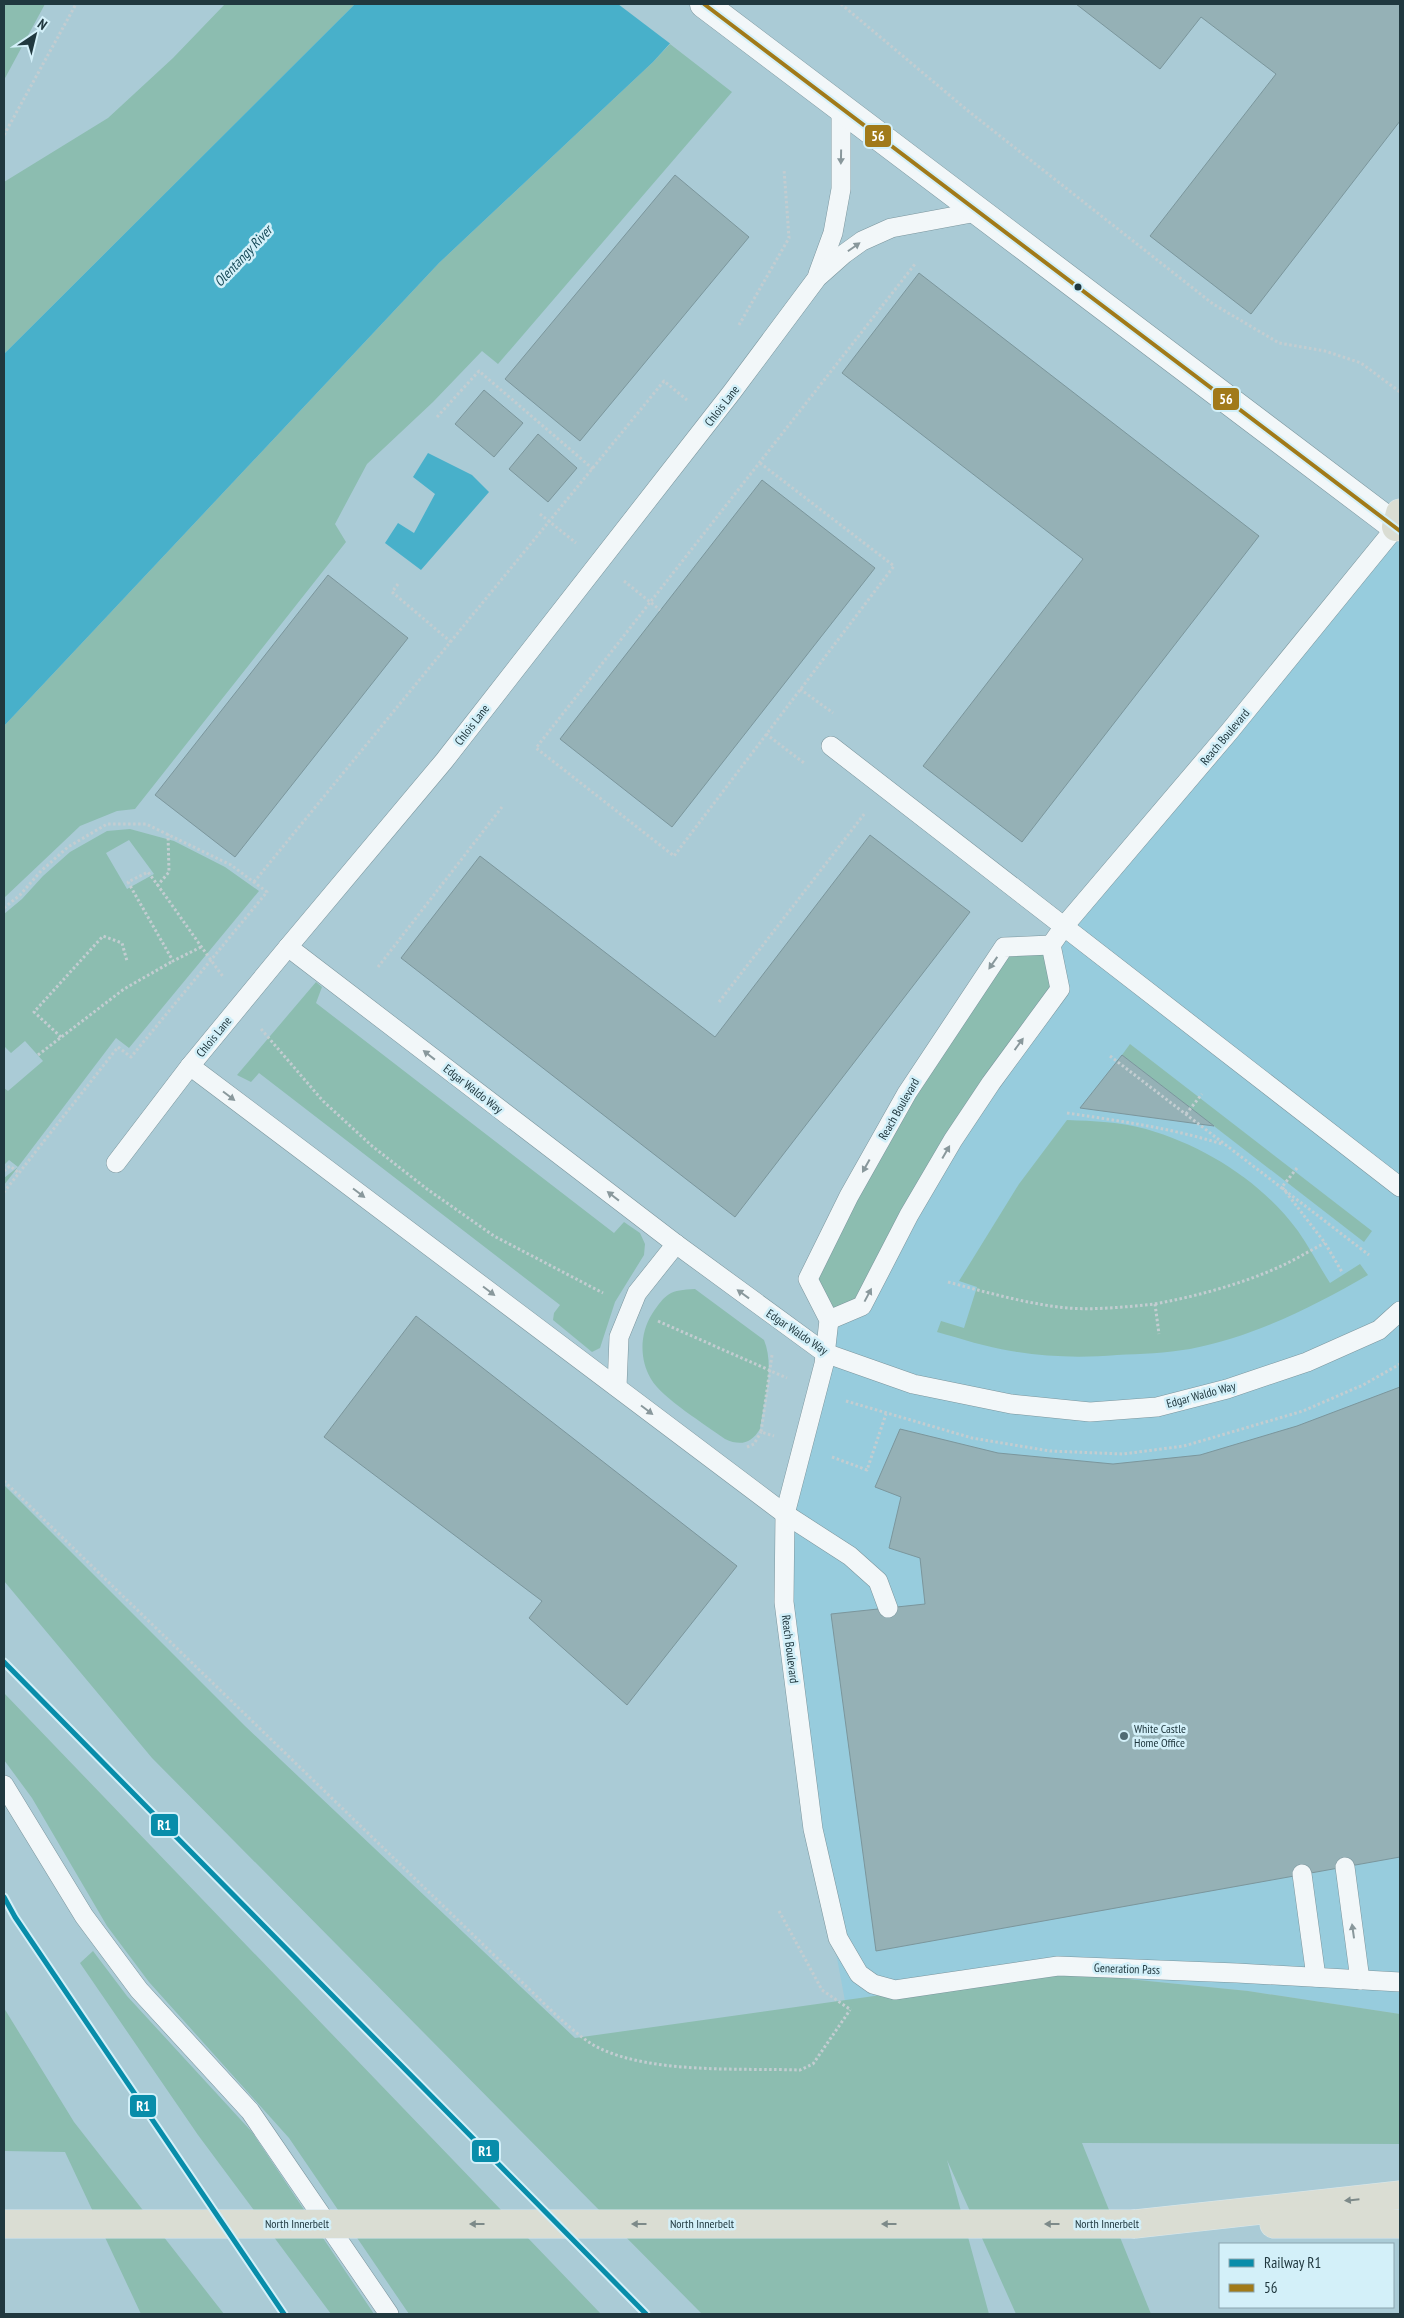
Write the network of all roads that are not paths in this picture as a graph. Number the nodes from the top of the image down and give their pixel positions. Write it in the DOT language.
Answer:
graph roads {
  1 [pos="704,4"];
  2 [pos="840,108"];
  3 [pos="977,212"];
  4 [pos="816,278"];
  5 [pos="1399,521"];
  6 [pos="831,746"];
  7 [pos="1065,925"];
  8 [pos="1051,945"];
  9 [pos="288,947"];
  10 [pos="190,1066"];
  11 [pos="116,1162"];
  12 [pos="1400,1187"];
  13 [pos="676,1244"];
  14 [pos="1400,1311"];
  15 [pos="829,1320"];
  16 [pos="825,1353"];
  17 [pos="616,1387"];
  18 [pos="785,1514"];
  19 [pos="888,1608"];
  20 [pos="4,1785"];
  21 [pos="1345,1867"];
  22 [pos="1302,1874"];
  23 [pos="859,1974"];
  24 [pos="1316,1977"];
  25 [pos="1360,1980"];
  26 [pos="1400,1982"];
  27 [pos="1400,2195"];
  28 [pos="4,2224"];
  29 [pos="1135,2224"];
  30 [pos="1400,2224"];
  31 [pos="389,2314"];
  1 -- 2 [label="main road"];
  2 -- 3 [label="main road"];
  2 -- 4 [label="lane, Chlois Lane, one-way"];
  4 -- 3 [label="lane, Chlois Lane, one-way"];
  3 -- 5 [label="main road"];
  4 -- 9 [label="lane, Chlois Lane"];
  5 -- 7 [label="lane, Reach Boulevard"];
  6 -- 7 [label="lane"];
  7 -- 8 [label="lane, Reach Boulevard"];
  7 -- 12 [label="lane"];
  15 -- 8 [label="lane, one-way"];
  8 -- 15 [label="lane, Reach Boulevard, one-way"];
  9 -- 10 [label="lane, Chlois Lane"];
  13 -- 9 [label="lane, Edgar Waldo Way, one-way"];
  10 -- 11 [label="lane, Chlois Lane"];
  10 -- 17 [label="lane, one-way"];
  16 -- 13 [label="lane, Edgar Waldo Way, one-way"];
  13 -- 17 [label="lane"];
  14 -- 16 [label="lane, Edgar Waldo Way"];
  15 -- 16 [label="lane, Reach Boulevard"];
  16 -- 18 [label="lane, Reach Boulevard"];
  17 -- 18 [label="lane, one-way"];
  18 -- 19 [label="lane"];
  18 -- 23 [label="lane, Reach Boulevard"];
  20 -- 31 [label="lane"];
  25 -- 21 [label="lane, one-way"];
  22 -- 24 [label="lane"];
  23 -- 24 [label="lane, Generation Pass"];
  24 -- 25 [label="lane, Generation Pass"];
  25 -- 26 [label="lane, Generation Pass"];
  27 -- 29 [label="highway, one-way"];
  29 -- 28 [label="highway, North Innerbelt, one-way, bridge"];
  29 -- 30 [label="highway, North Innerbelt"];
}
